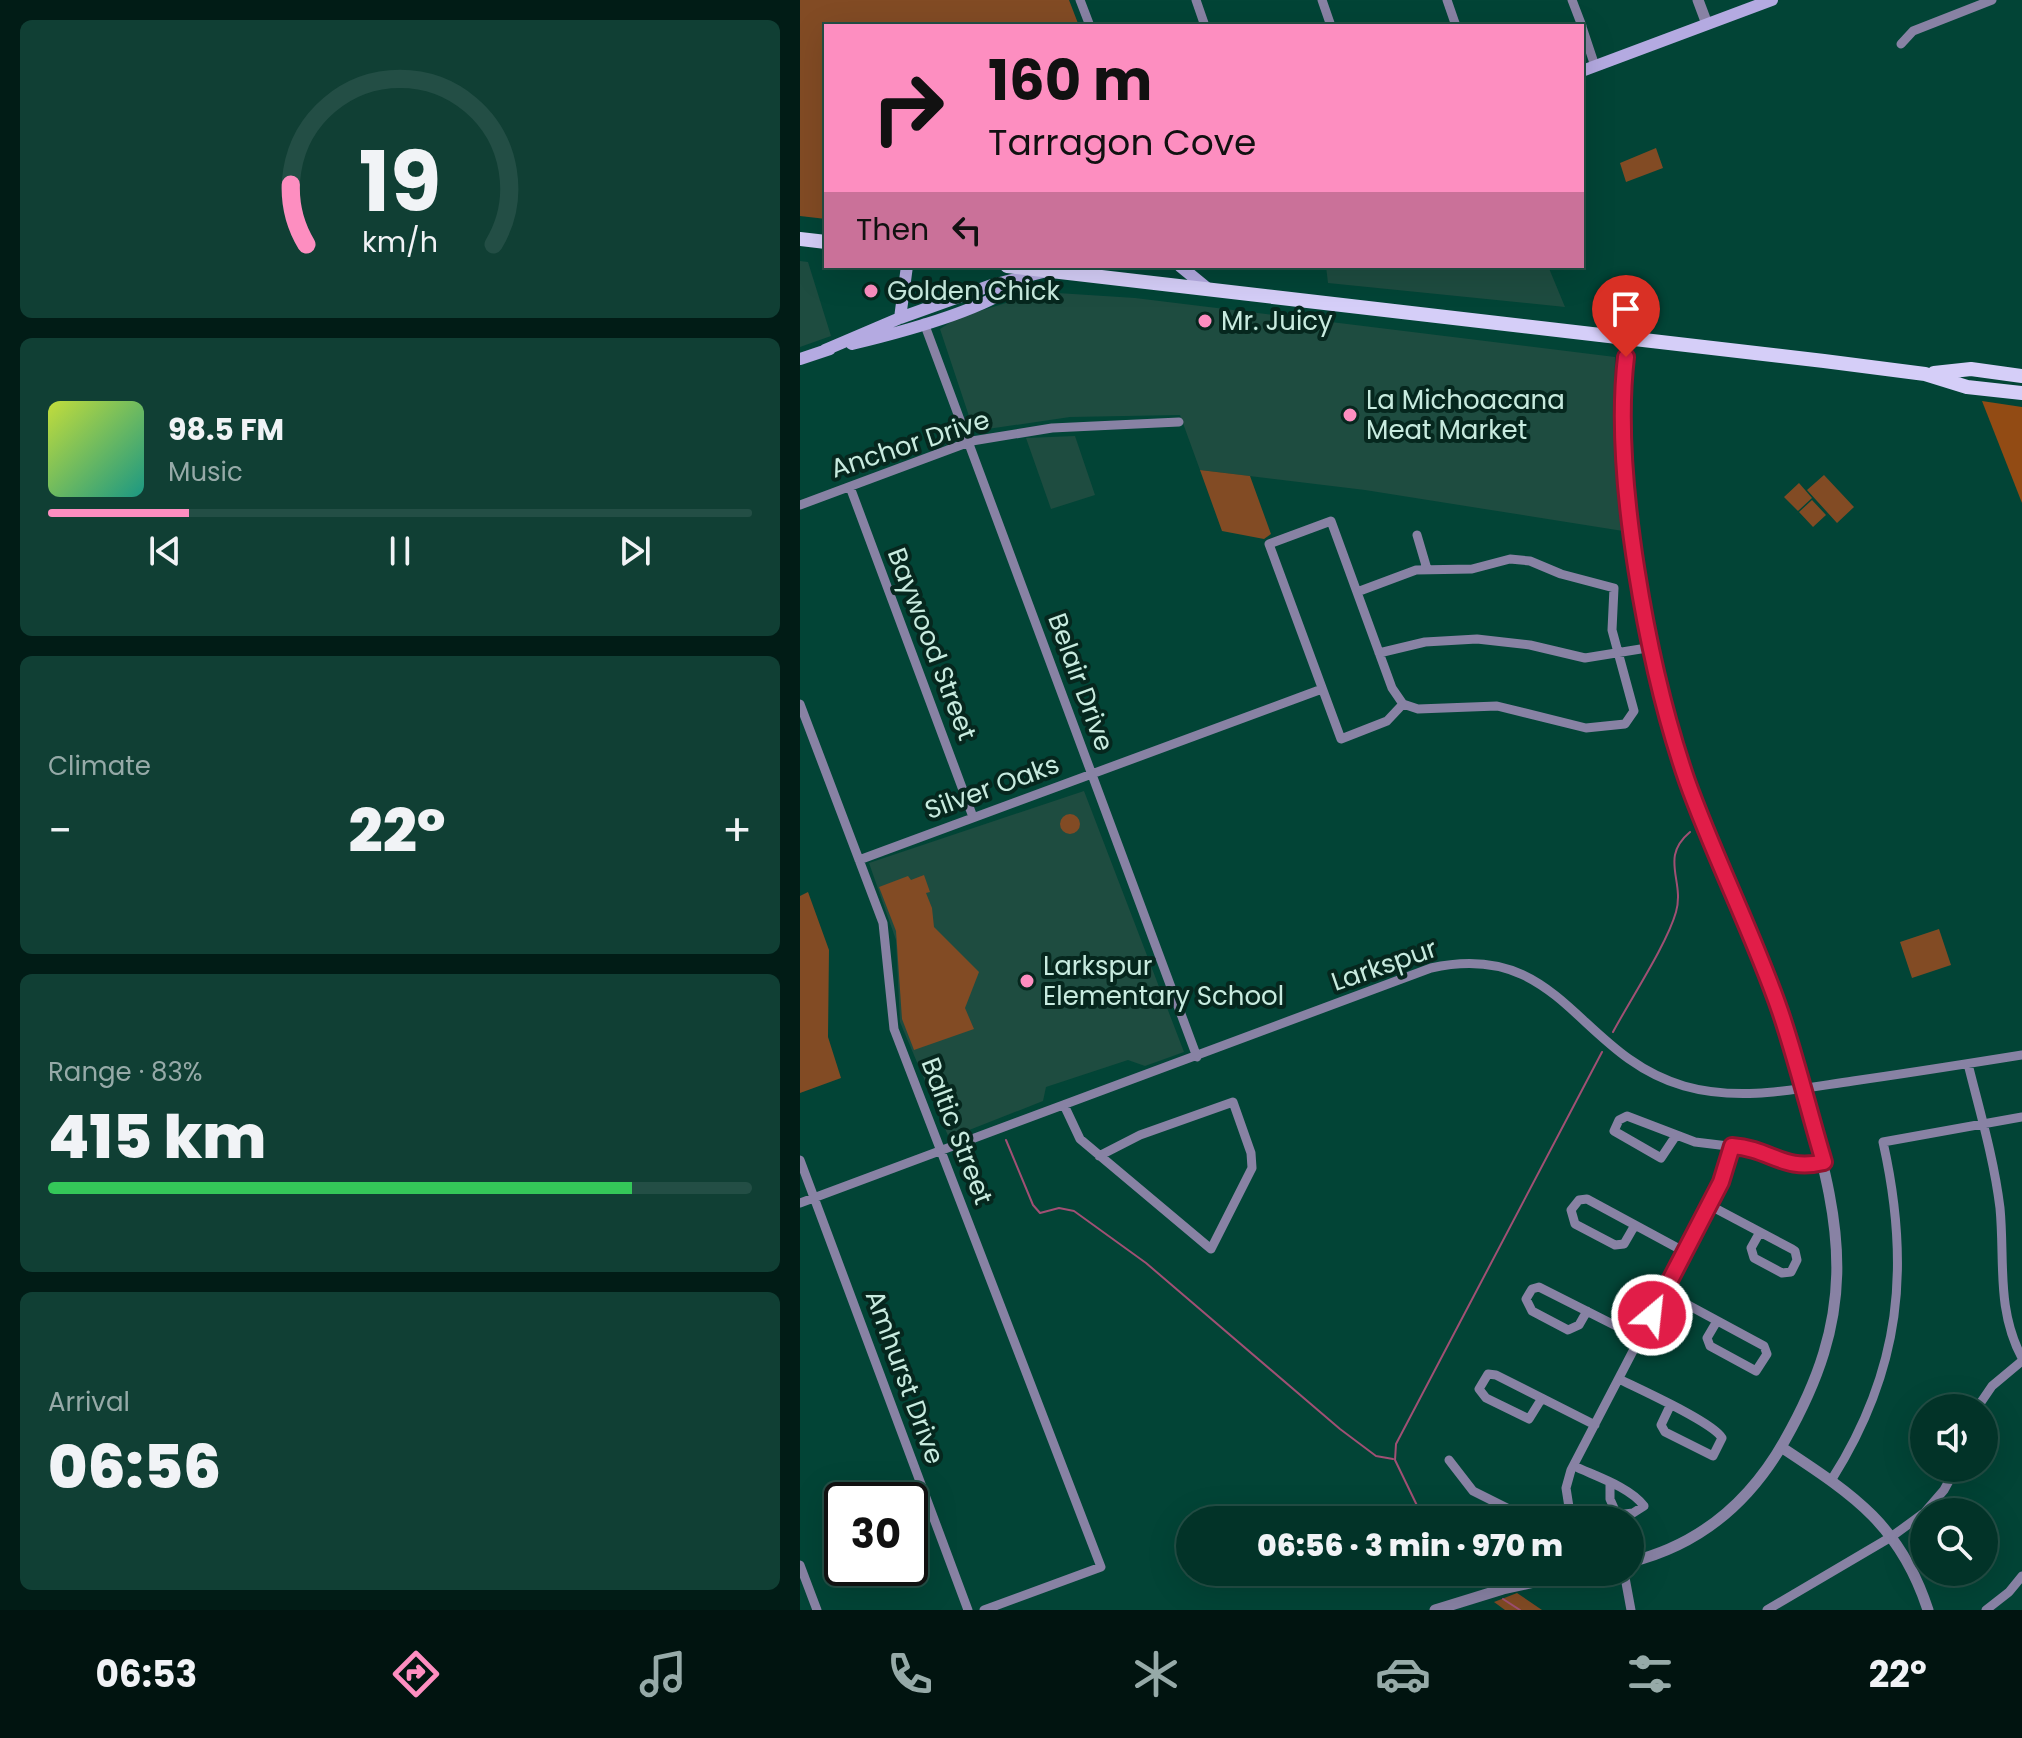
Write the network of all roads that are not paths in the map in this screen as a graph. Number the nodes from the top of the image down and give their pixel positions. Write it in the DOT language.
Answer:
graph roads {
  1 [pos="1080,0"];
  2 [pos="1196,0"];
  3 [pos="1322,0"];
  4 [pos="1447,0"];
  5 [pos="1572,0"];
  6 [pos="1698,0"];
  7 [pos="1772,0"];
  8 [pos="1992,0"];
  9 [pos="1089,24"];
  10 [pos="1204,24"];
  11 [pos="1330,24"];
  12 [pos="1455,24"];
  13 [pos="1581,24"];
  14 [pos="1707,24"];
  15 [pos="1584,32"];
  16 [pos="1901,44"];
  17 [pos="1595,66"];
  18 [pos="1584,70"];
  19 [pos="800,239"];
  20 [pos="824,242"];
  21 [pos="907,268"];
  22 [pos="1023,268"];
  23 [pos="1056,268"];
  24 [pos="1182,268"];
  25 [pos="1047,271"];
  26 [pos="1024,279"];
  27 [pos="1211,291"];
  28 [pos="954,298"];
  29 [pos="900,318"];
  30 [pos="924,323"];
  31 [pos="1628,338"];
  32 [pos="825,350"];
  33 [pos="800,359"];
  34 [pos="1925,374"];
  35 [pos="2022,376"];
  36 [pos="2022,393"];
  37 [pos="1179,422"];
  38 [pos="968,443"];
  39 [pos="850,487"];
  40 [pos="800,505"];
  41 [pos="1417,535"];
  42 [pos="1427,569"];
  43 [pos="1357,592"];
  44 [pos="1653,647"];
  45 [pos="1617,652"];
  46 [pos="1379,653"];
  47 [pos="1322,689"];
  48 [pos="800,704"];
  49 [pos="1403,704"];
  50 [pos="1092,773"];
  51 [pos="973,817"];
  52 [pos="859,860"];
  53 [pos="2022,1055"];
  54 [pos="1197,1057"];
  55 [pos="1968,1064"];
  56 [pos="1802,1088"];
  57 [pos="1064,1105"];
  58 [pos="2022,1117"];
  59 [pos="1983,1124"];
  60 [pos="1675,1137"];
  61 [pos="1732,1146"];
  62 [pos="942,1151"];
  63 [pos="1099,1156"];
  64 [pos="800,1160"];
  65 [pos="1824,1162"];
  66 [pos="814,1198"];
  67 [pos="800,1203"];
  68 [pos="1709,1205"];
  69 [pos="1635,1225"];
  70 [pos="1760,1232"];
  71 [pos="1685,1252"];
  72 [pos="1664,1292"];
  73 [pos="1587,1311"];
  74 [pos="1717,1321"];
  75 [pos="1640,1338"];
  76 [pos="2022,1360"];
  77 [pos="1619,1379"];
  78 [pos="1987,1394"];
  79 [pos="1542,1398"];
  80 [pos="1670,1406"];
  81 [pos="1595,1425"];
  82 [pos="1781,1447"];
  83 [pos="1449,1460"];
  84 [pos="1574,1466"];
  85 [pos="1832,1479"];
  86 [pos="1610,1484"];
  87 [pos="1503,1506"];
  88 [pos="1568,1506"];
  89 [pos="1910,1523"];
  90 [pos="1891,1537"];
  91 [pos="1644,1557"];
  92 [pos="800,1565"];
  93 [pos="2022,1576"];
  94 [pos="1527,1586"];
  95 [pos="1627,1586"];
  96 [pos="1441,1609"];
  97 [pos="817,1610"];
  98 [pos="968,1610"];
  99 [pos="984,1610"];
  100 [pos="1631,1610"];
  101 [pos="1767,1610"];
  102 [pos="1928,1610"];
  103 [pos="1986,1610"];
  1 -- 9 [label="street"];
  2 -- 10 [label="street"];
  3 -- 11 [label="street"];
  4 -- 12 [label="street"];
  5 -- 13 [label="street"];
  6 -- 14 [label="street"];
  7 -- 14 [label="main road"];
  8 -- 16 [label="street"];
  14 -- 17 [label="main road"];
  15 -- 17 [label="street"];
  17 -- 18 [label="main road"];
  19 -- 20 [label="main road"];
  21 -- 29 [label="main road"];
  22 -- 25 [label="main road"];
  23 -- 25 [label="main road"];
  24 -- 27 [label="main road"];
  25 -- 26 [label="main road"];
  25 -- 27 [label="main road"];
  26 -- 28 [label="main road"];
  26 -- 30 [label="main road"];
  27 -- 31 [label="main road"];
  28 -- 29 [label="main road"];
  28 -- 30 [label="main road"];
  29 -- 32 [label="main road"];
  30 -- 32 [label="main road"];
  30 -- 38 [label="street, Belair Drive"];
  31 -- 34 [label="main road"];
  31 -- 44 [label="street"];
  32 -- 33 [label="main road"];
  34 -- 35 [label="main road"];
  34 -- 36 [label="main road"];
  37 -- 38 [label="street, Anchor Drive"];
  38 -- 39 [label="street, Anchor Drive"];
  38 -- 50 [label="street, Belair Drive"];
  39 -- 40 [label="street, Anchor Drive"];
  39 -- 51 [label="street, Baywood Street"];
  41 -- 42 [label="street"];
  42 -- 43 [label="street"];
  42 -- 45 [label="street"];
  43 -- 46 [label="street"];
  43 -- 47 [label="street"];
  44 -- 45 [label="street"];
  44 -- 56 [label="street"];
  45 -- 46 [label="street"];
  45 -- 49 [label="street"];
  46 -- 49 [label="street"];
  47 -- 49 [label="street"];
  47 -- 50 [label="street, Silver Oaks"];
  48 -- 52 [label="street, Baltic Street"];
  50 -- 51 [label="street, Silver Oaks"];
  50 -- 54 [label="street, Belair Drive"];
  51 -- 52 [label="street, Silver Oaks"];
  52 -- 62 [label="street, Baltic Street"];
  53 -- 55 [label="street, Larkspur"];
  54 -- 56 [label="street, Larkspur"];
  54 -- 57 [label="street, Larkspur"];
  55 -- 56 [label="street, Larkspur"];
  55 -- 59 [label="street"];
  56 -- 65 [label="street"];
  57 -- 62 [label="street, Larkspur"];
  57 -- 63 [label="street"];
  58 -- 59 [label="street"];
  59 -- 76 [label="street"];
  59 -- 85 [label="street"];
  60 -- 60 [label="street"];
  60 -- 61 [label="street"];
  61 -- 65 [label="street"];
  61 -- 68 [label="street"];
  62 -- 66 [label="street, Larkspur"];
  62 -- 99 [label="street, Baltic Street"];
  63 -- 63 [label="street"];
  64 -- 66 [label="street, Amhurst Drive"];
  65 -- 82 [label="street"];
  66 -- 67 [label="street, Larkspur"];
  66 -- 98 [label="street, Amhurst Drive"];
  68 -- 70 [label="street"];
  68 -- 71 [label="street"];
  69 -- 69 [label="street"];
  69 -- 71 [label="street"];
  70 -- 70 [label="street"];
  71 -- 72 [label="street"];
  72 -- 74 [label="street"];
  72 -- 75 [label="street"];
  73 -- 73 [label="street"];
  73 -- 75 [label="street"];
  74 -- 74 [label="street"];
  75 -- 77 [label="street"];
  76 -- 78 [label="street"];
  77 -- 80 [label="street"];
  77 -- 81 [label="street"];
  79 -- 79 [label="street"];
  79 -- 81 [label="street"];
  80 -- 80 [label="street"];
  81 -- 84 [label="street"];
  82 -- 85 [label="street"];
  82 -- 91 [label="street"];
  83 -- 87 [label="street"];
  84 -- 86 [label="street"];
  84 -- 88 [label="street"];
  85 -- 90 [label="street"];
  89 -- 90 [label="street"];
  90 -- 101 [label="street"];
  90 -- 102 [label="street"];
  92 -- 97 [label="street"];
  93 -- 103 [label="street"];
  94 -- 96 [label="street"];
  95 -- 100 [label="street"];
}
